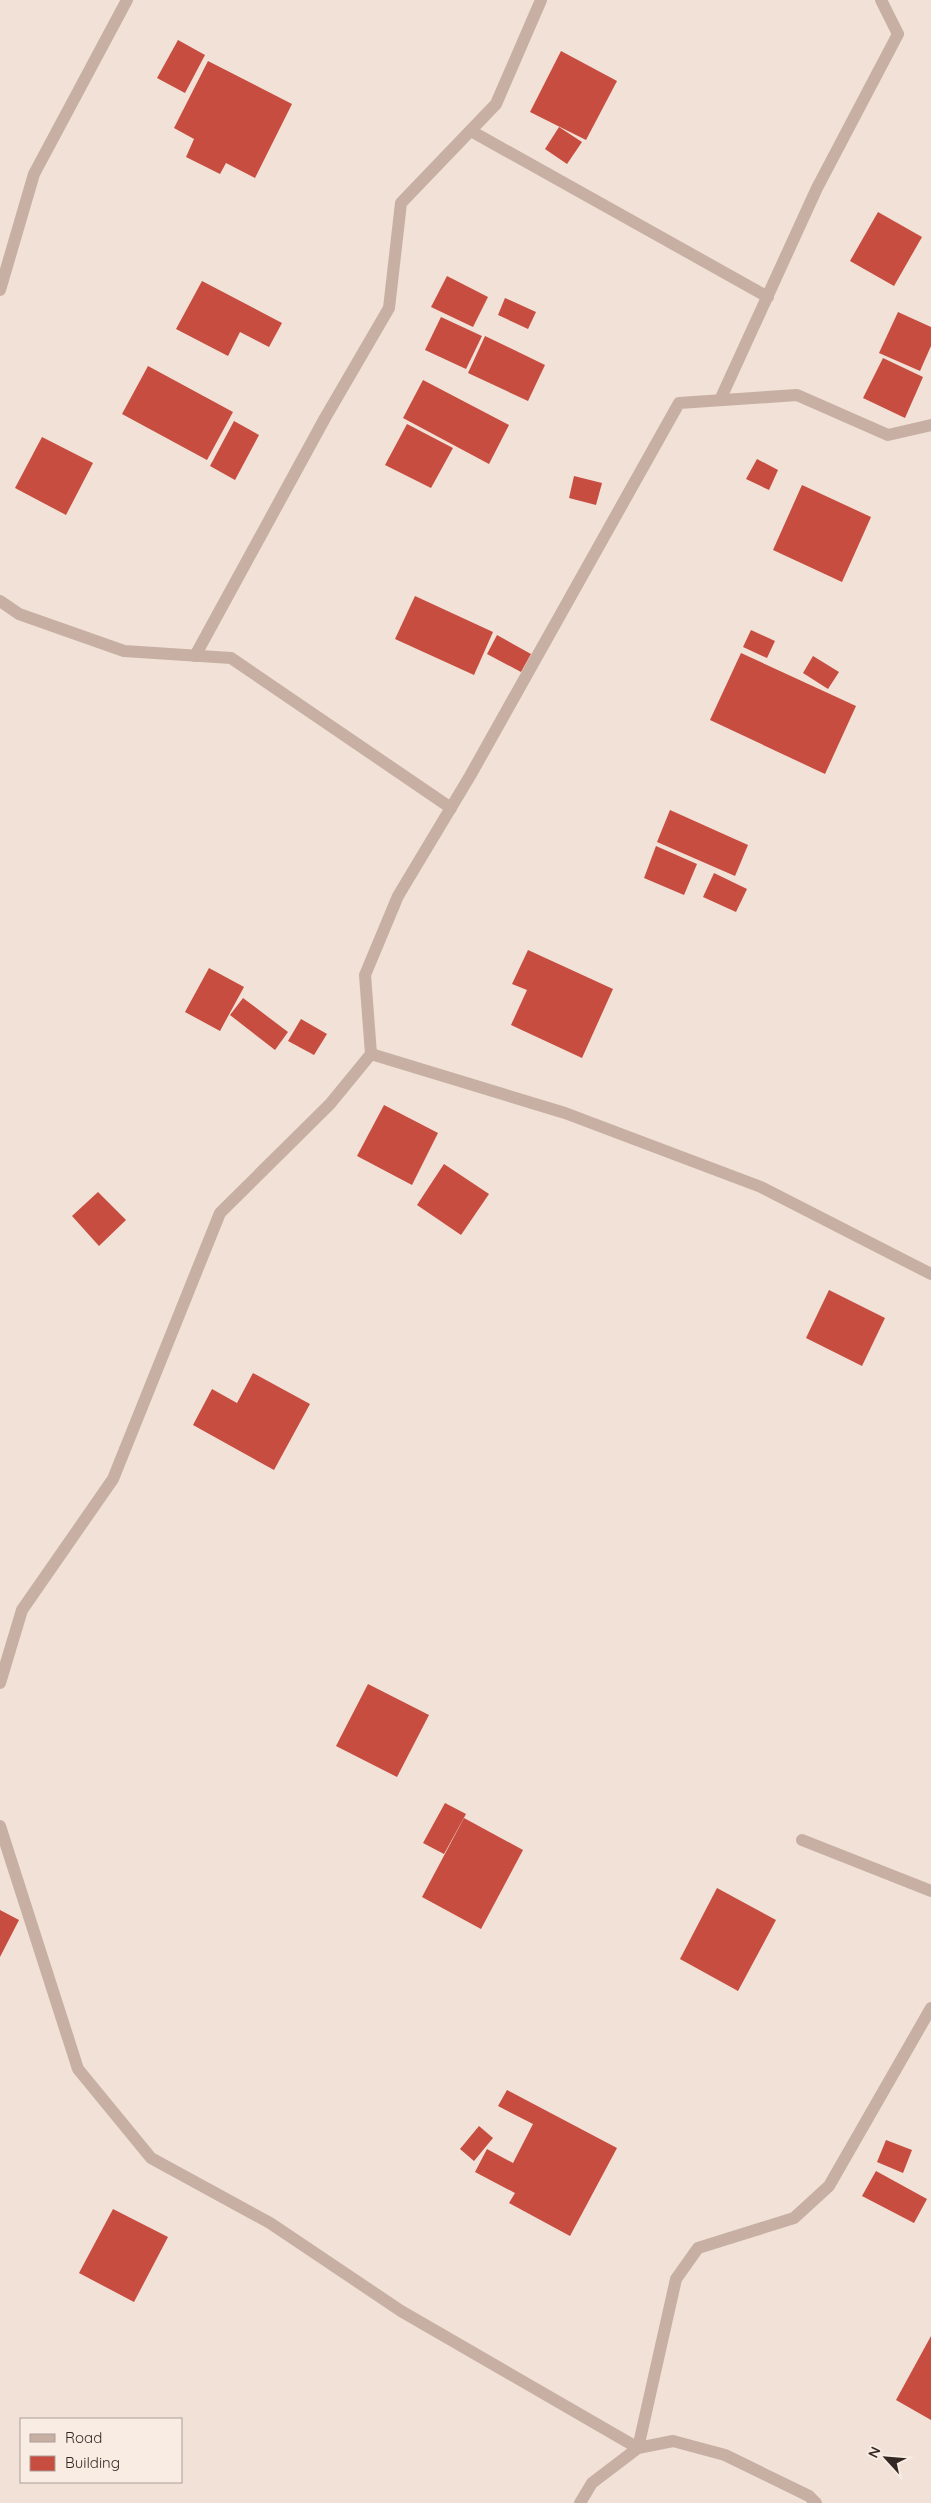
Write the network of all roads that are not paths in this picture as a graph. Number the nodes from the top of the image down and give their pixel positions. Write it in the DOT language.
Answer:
graph roads {
  1 [pos="127,0"];
  2 [pos="541,0"];
  3 [pos="882,0"];
  4 [pos="471,130"];
  5 [pos="0,290"];
  6 [pos="768,297"];
  7 [pos="720,400"];
  8 [pos="931,425"];
  9 [pos="0,601"];
  10 [pos="195,656"];
  11 [pos="451,808"];
  12 [pos="371,1054"];
  13 [pos="931,1274"];
  14 [pos="0,1683"];
  15 [pos="0,1826"];
  16 [pos="802,1840"];
  17 [pos="931,1891"];
  18 [pos="931,2008"];
  19 [pos="638,2448"];
  20 [pos="580,2503"];
  21 [pos="816,2503"];
  1 -- 5 [label="street"];
  2 -- 4 [label="street"];
  3 -- 6 [label="street"];
  4 -- 6 [label="street"];
  4 -- 10 [label="street"];
  6 -- 7 [label="street"];
  7 -- 8 [label="street"];
  7 -- 11 [label="street"];
  9 -- 10 [label="street"];
  10 -- 11 [label="street"];
  11 -- 12 [label="street"];
  12 -- 13 [label="street"];
  12 -- 14 [label="street"];
  15 -- 19 [label="street"];
  16 -- 17 [label="street"];
  18 -- 19 [label="street"];
  19 -- 20 [label="street"];
  19 -- 21 [label="street"];
}
